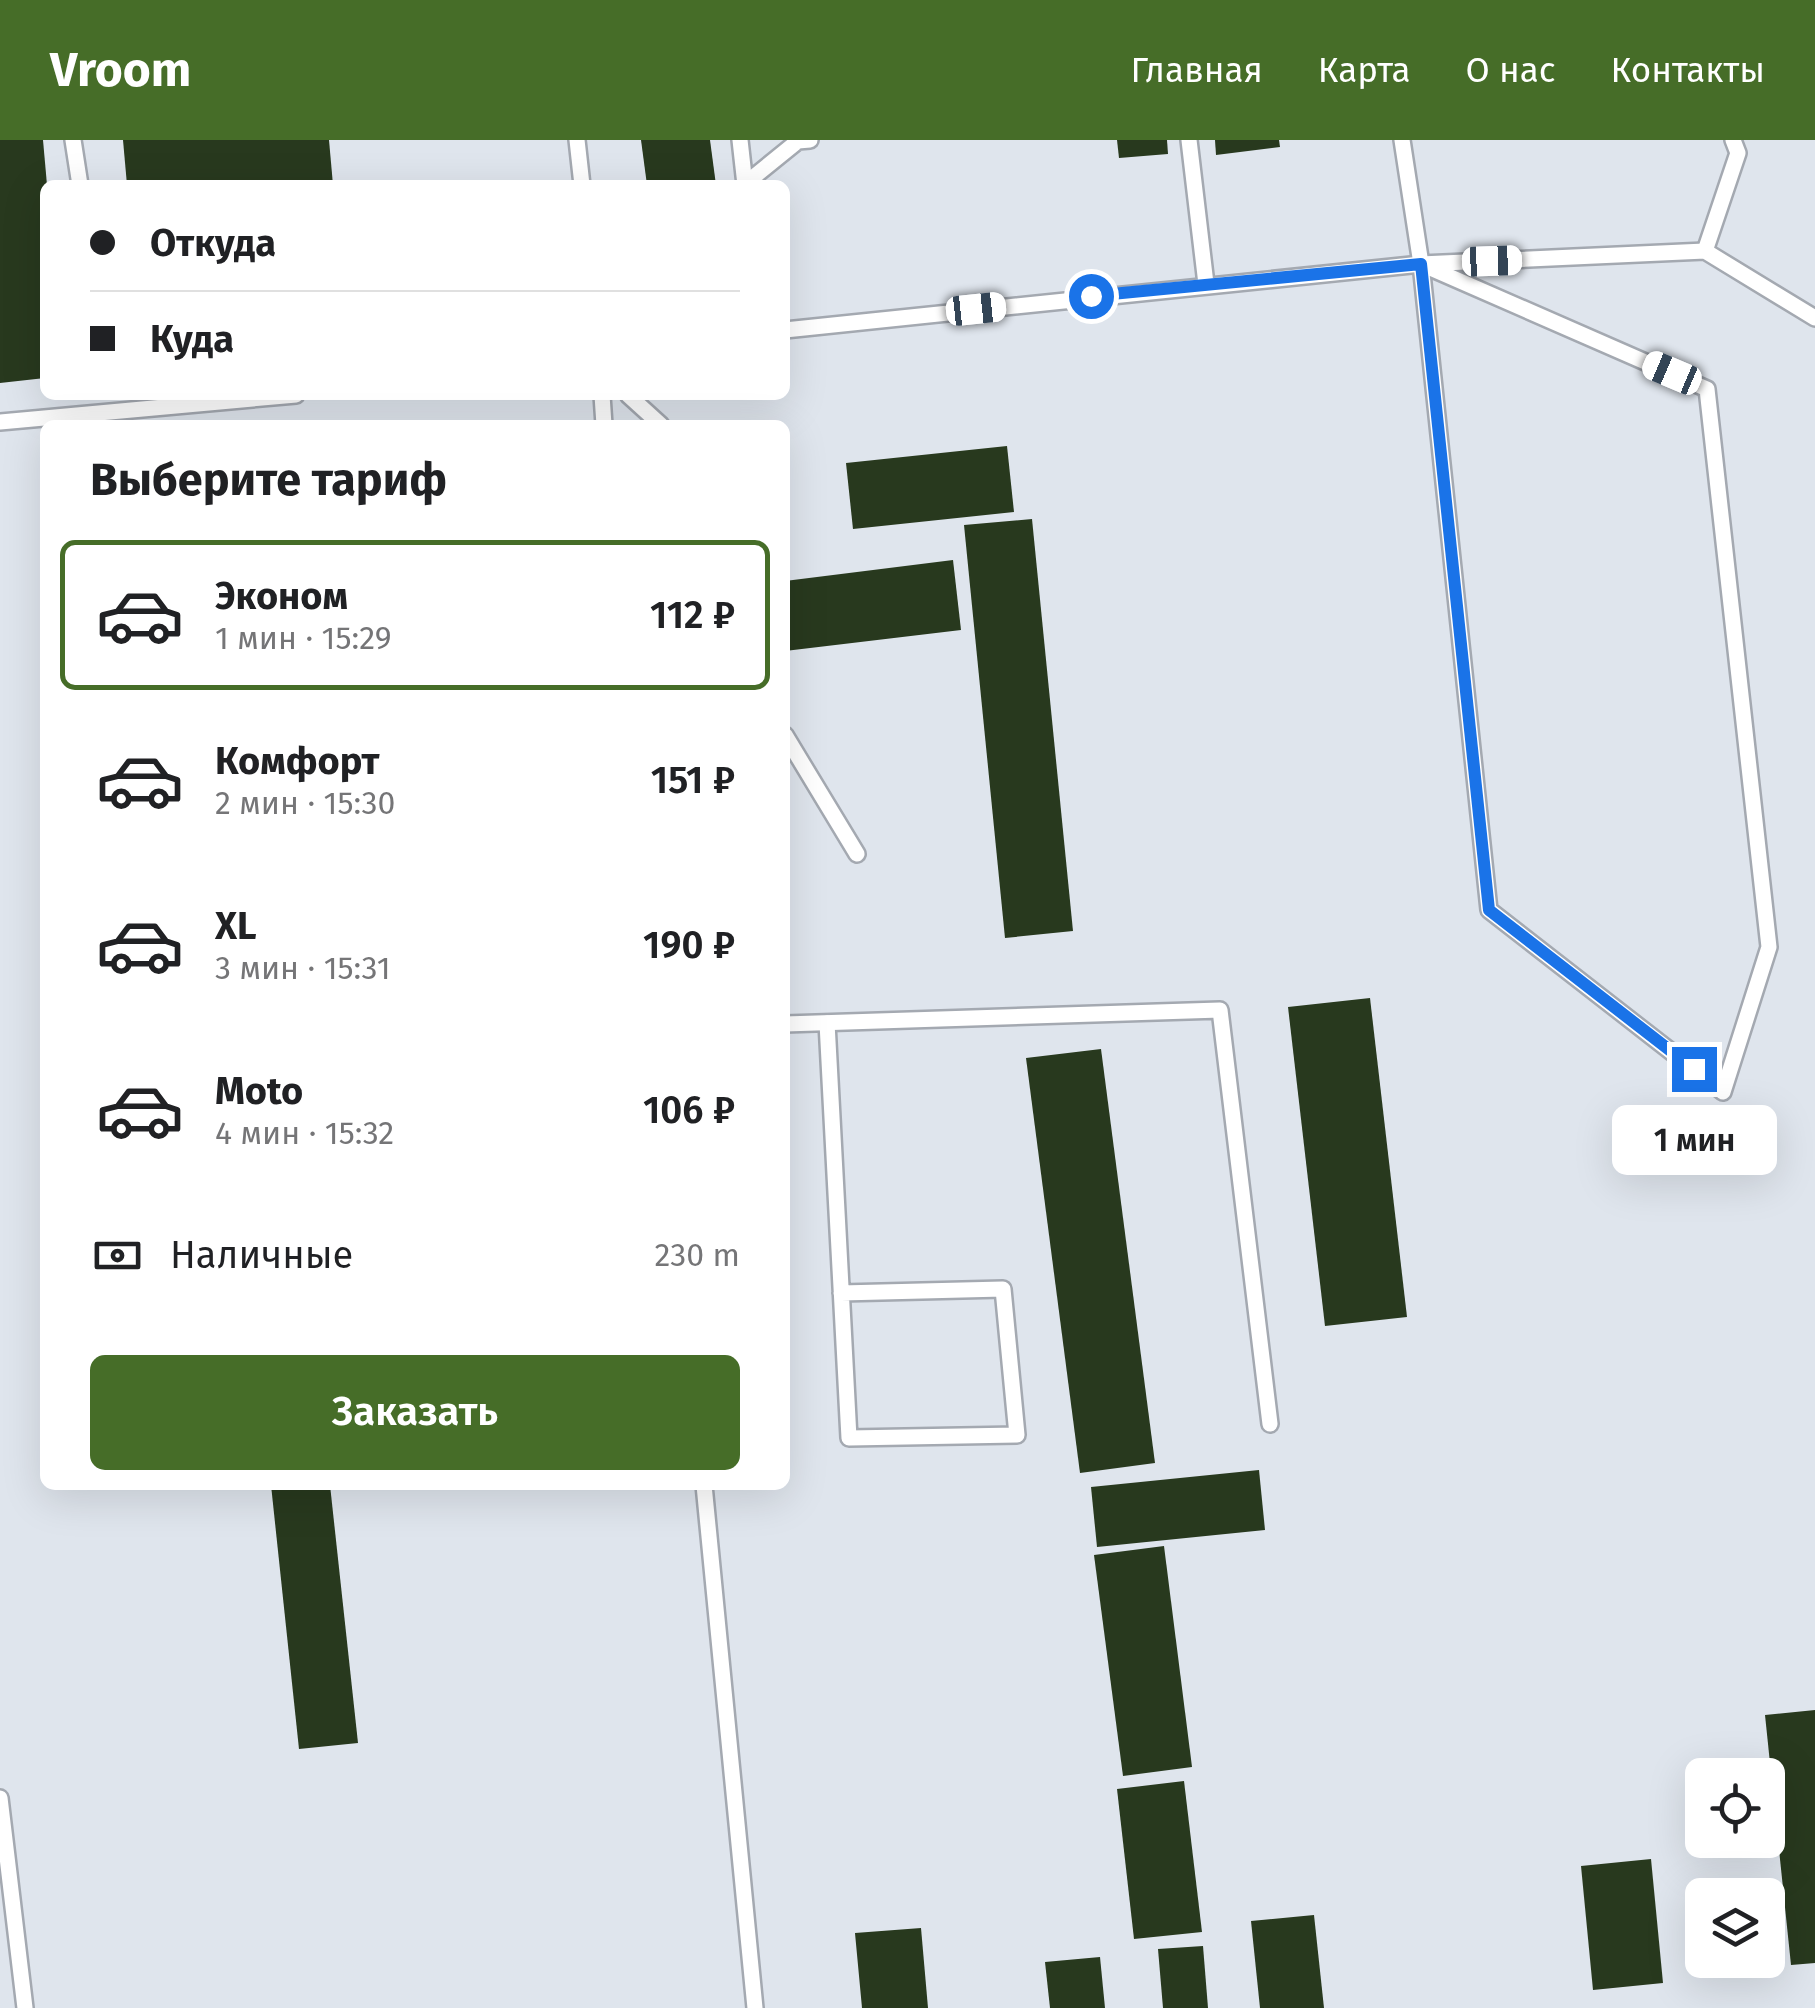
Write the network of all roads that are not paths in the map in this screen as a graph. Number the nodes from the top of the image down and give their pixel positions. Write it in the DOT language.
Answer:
graph roads {
  1 [pos="73,140"];
  2 [pos="577,140"];
  3 [pos="740,140"];
  4 [pos="810,140"];
  5 [pos="1190,140"];
  6 [pos="1402,140"];
  7 [pos="1733,140"];
  8 [pos="79,180"];
  9 [pos="581,180"];
  10 [pos="744,180"];
  11 [pos="751,180"];
  12 [pos="1705,251"];
  13 [pos="1421,264"];
  14 [pos="1206,284"];
  15 [pos="1815,318"];
  16 [pos="790,329"];
  17 [pos="165,400"];
  18 [pos="634,400"];
  19 [pos="112,402"];
  20 [pos="656,420"];
  21 [pos="0,422"];
  22 [pos="790,743"];
  23 [pos="857,854"];
  24 [pos="790,1024"];
  25 [pos="826,1024"];
  26 [pos="841,1293"];
  27 [pos="1270,1424"];
  28 [pos="704,1490"];
  29 [pos="0,1798"];
  30 [pos="25,2008"];
  31 [pos="755,2008"];
  1 -- 8 [label="lane"];
  2 -- 9 [label="lane"];
  3 -- 10 [label="lane"];
  4 -- 11 [label="lane"];
  5 -- 14 [label="lane"];
  6 -- 13 [label="lane"];
  7 -- 12 [label="lane"];
  12 -- 13 [label="lane"];
  12 -- 15 [label="lane"];
  13 -- 13 [label="lane"];
  13 -- 14 [label="lane"];
  14 -- 16 [label="lane"];
  17 -- 19 [label="lane"];
  18 -- 20 [label="lane"];
  19 -- 21 [label="lane"];
  22 -- 23 [label="lane"];
  24 -- 25 [label="lane"];
  25 -- 26 [label="lane"];
  25 -- 27 [label="lane"];
  26 -- 26 [label="lane"];
  28 -- 31 [label="lane"];
  29 -- 30 [label="lane"];
}
